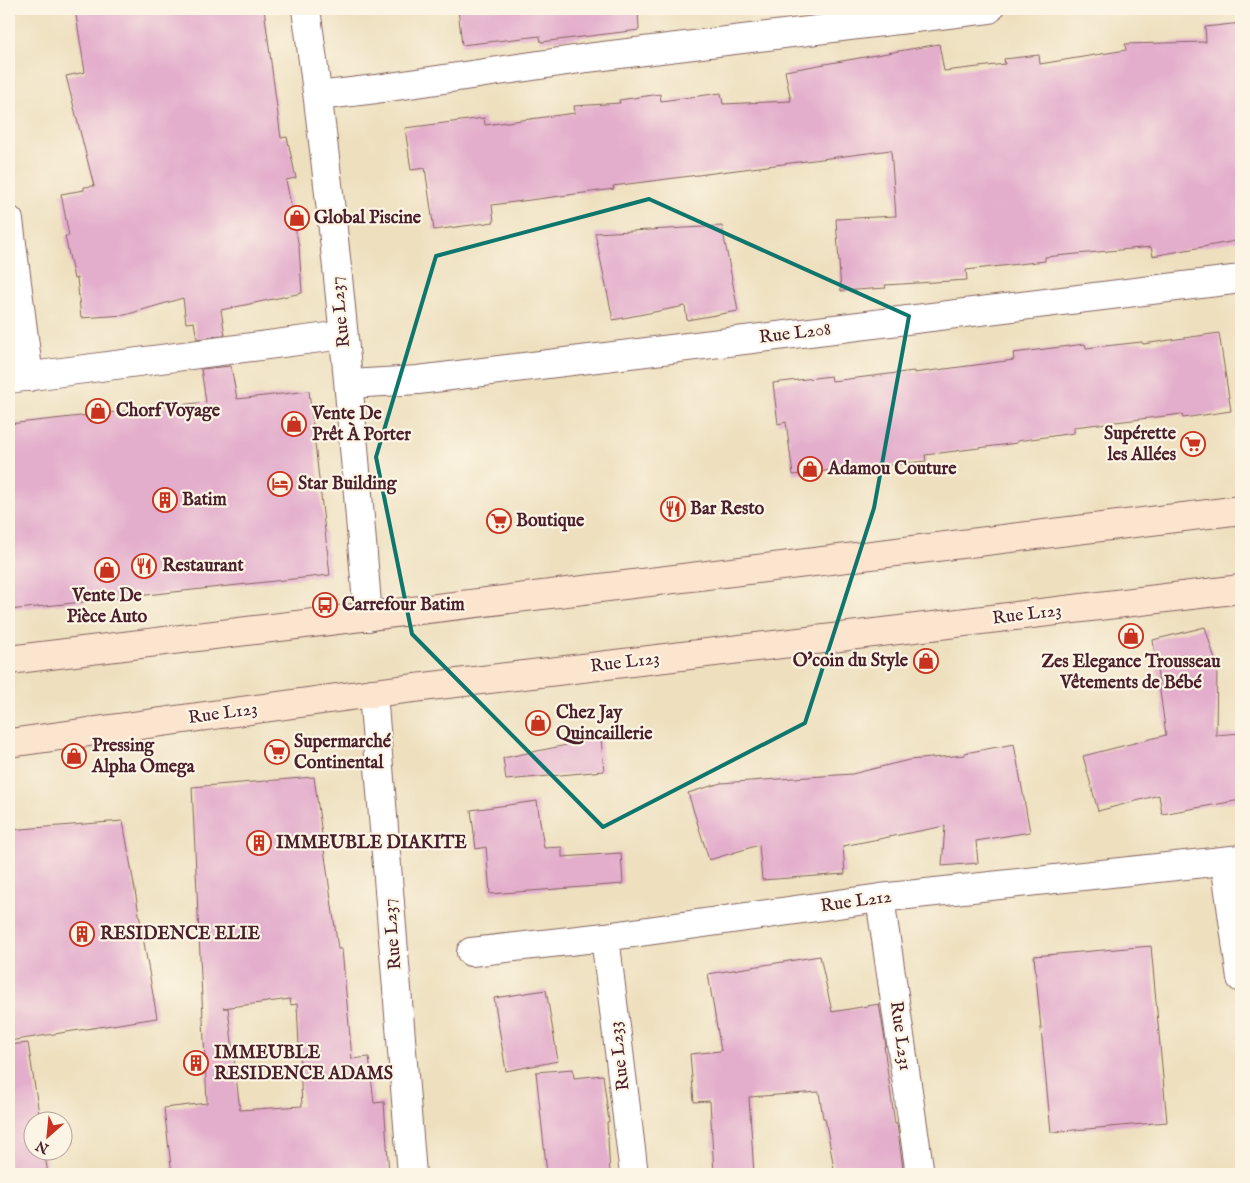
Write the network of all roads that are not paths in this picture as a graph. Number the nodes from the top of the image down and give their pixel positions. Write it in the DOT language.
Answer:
graph roads {
  1 [pos="306,9"];
  2 [pos="989,9"];
  3 [pos="318,96"];
  4 [pos="9,220"];
  5 [pos="1241,279"];
  6 [pos="343,335"];
  7 [pos="19,378"];
  8 [pos="349,384"];
  9 [pos="1241,510"];
  10 [pos="1241,589"];
  11 [pos="368,617"];
  12 [pos="9,660"];
  13 [pos="373,693"];
  14 [pos="9,743"];
  15 [pos="1233,860"];
  16 [pos="880,898"];
  17 [pos="605,937"];
  18 [pos="471,952"];
  19 [pos="1241,978"];
  20 [pos="412,1174"];
  21 [pos="634,1174"];
  22 [pos="920,1174"];
  1 -- 3 [label="street, Rue L237"];
  2 -- 3 [label="street"];
  3 -- 6 [label="street, Rue L237"];
  4 -- 7 [label="street"];
  5 -- 8 [label="street, Rue L208"];
  6 -- 7 [label="street"];
  6 -- 8 [label="street, Rue L237"];
  8 -- 11 [label="street, Rue L237"];
  9 -- 11 [label="main road"];
  10 -- 13 [label="main road, Rue L123"];
  11 -- 12 [label="main road"];
  13 -- 14 [label="main road, Rue L123"];
  13 -- 20 [label="street, Rue L237"];
  15 -- 16 [label="street, Rue L212"];
  15 -- 19 [label="street"];
  16 -- 17 [label="street, Rue L212"];
  16 -- 22 [label="street, Rue L231"];
  17 -- 18 [label="street, Rue L212"];
  17 -- 21 [label="street, Rue L233"];
}
